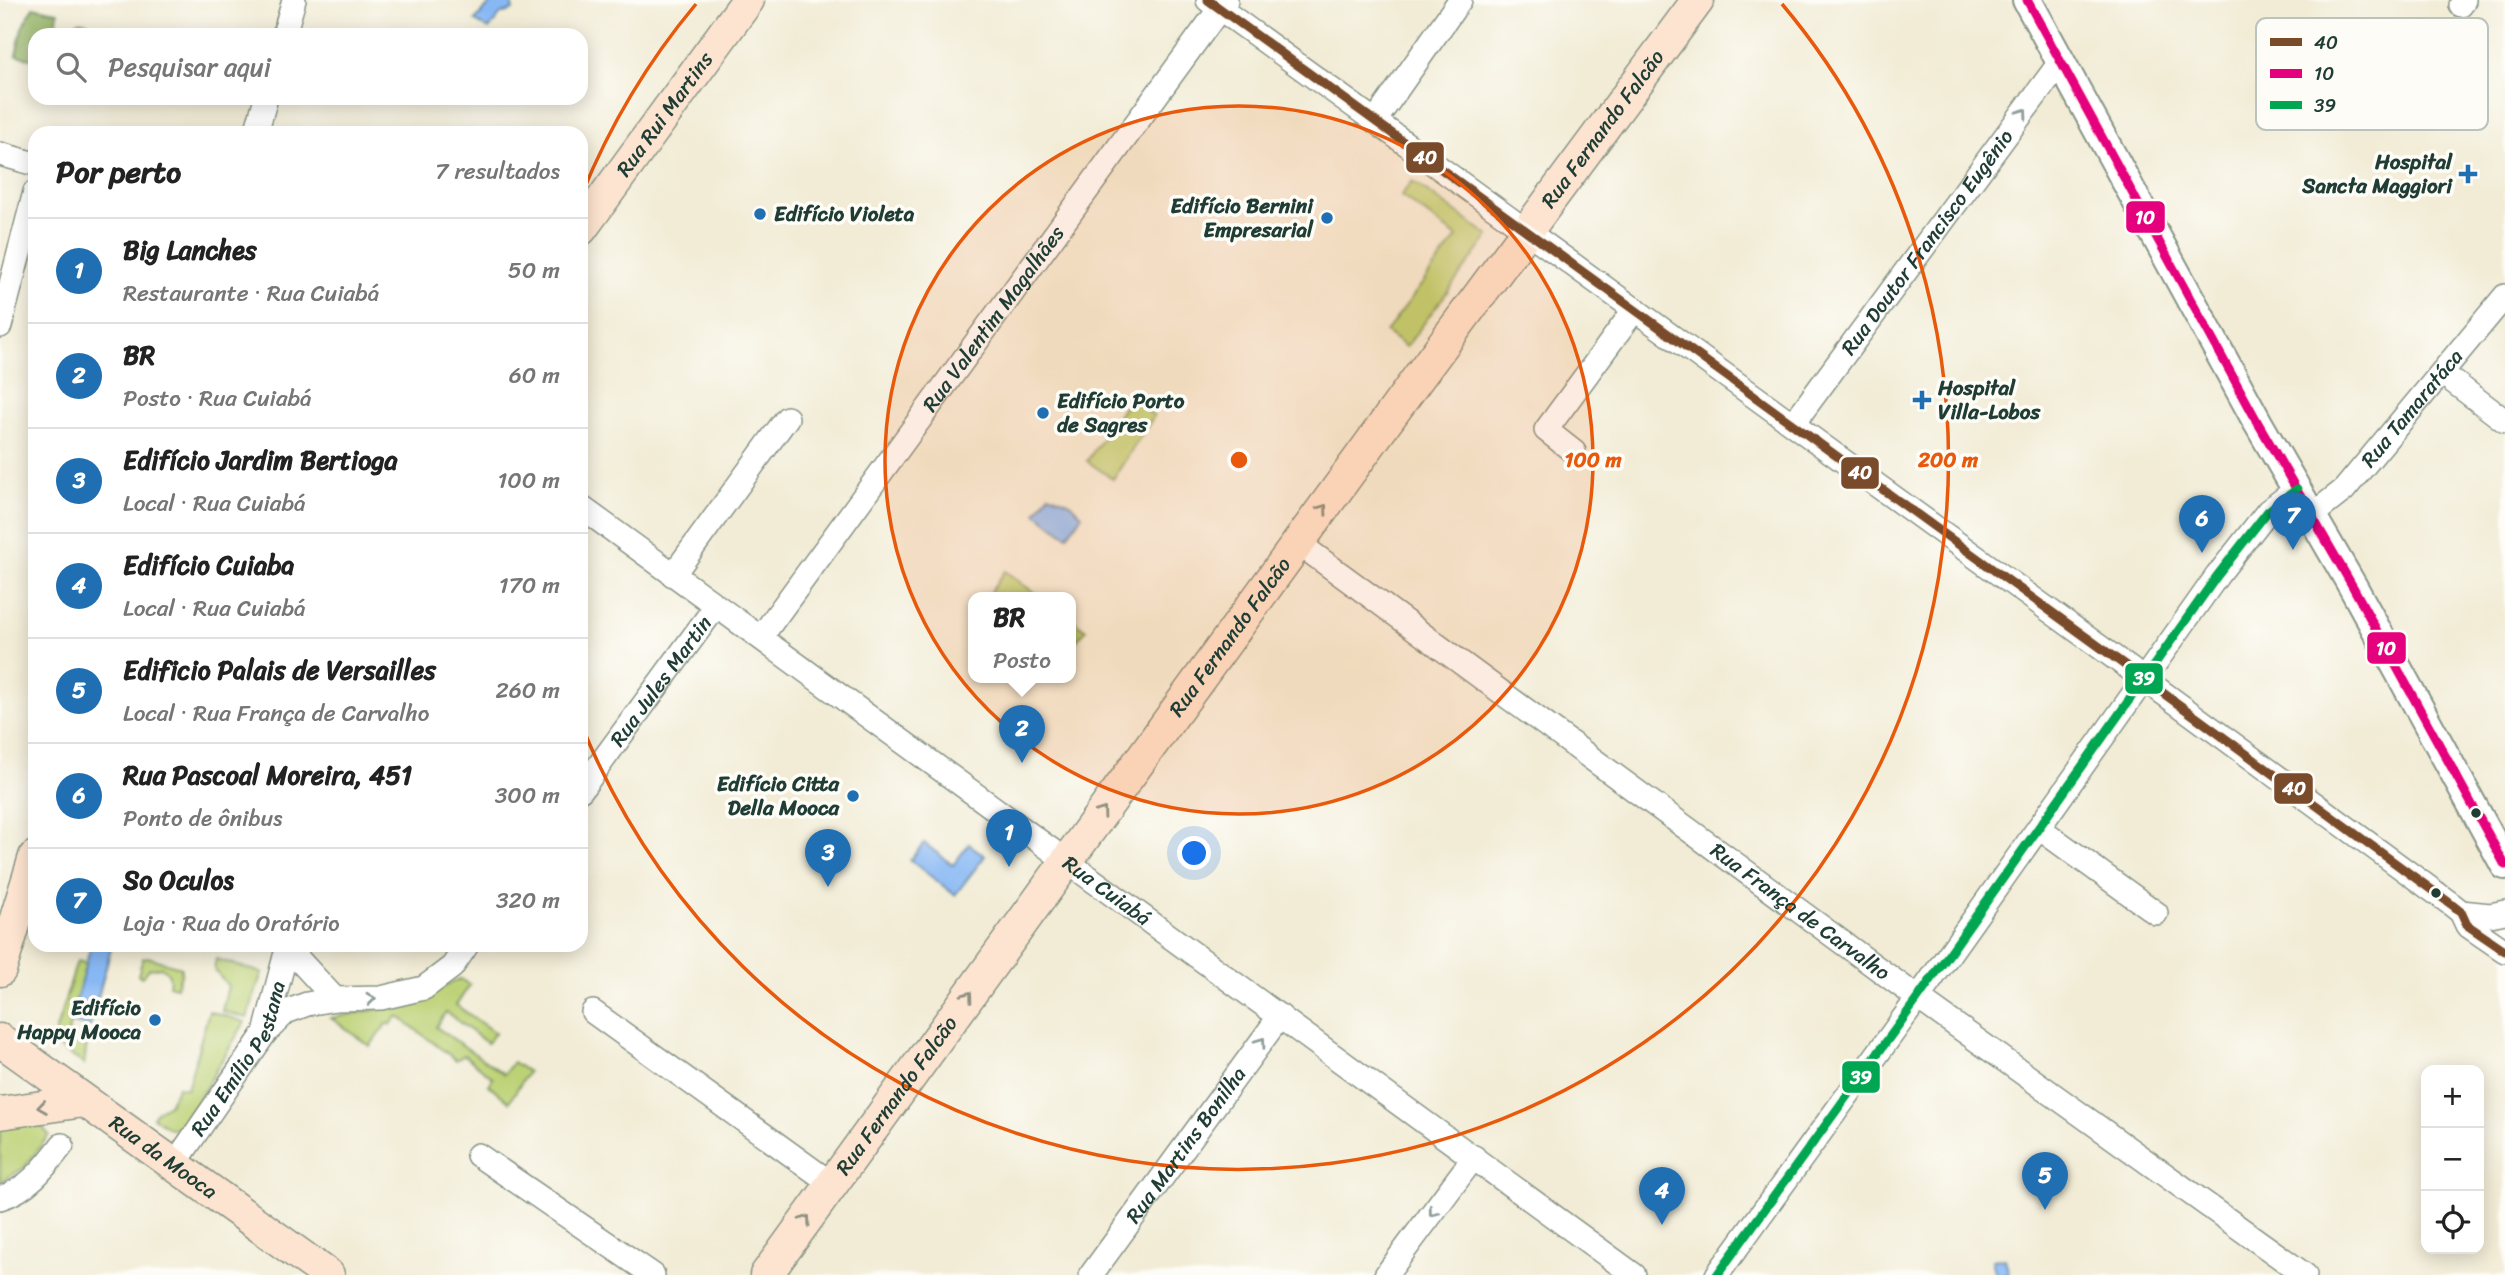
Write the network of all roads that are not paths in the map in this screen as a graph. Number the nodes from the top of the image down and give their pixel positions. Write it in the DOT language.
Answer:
graph roads {
  1 [pos="294,0"];
  2 [pos="748,0"];
  3 [pos="1460,0"];
  4 [pos="1698,0"];
  5 [pos="2027,0"];
  6 [pos="1218,3"];
  7 [pos="286,28"];
  8 [pos="2061,61"];
  9 [pos="264,105"];
  10 [pos="1375,121"];
  11 [pos="258,126"];
  12 [pos="0,154"];
  13 [pos="28,162"];
  14 [pos="28,219"];
  15 [pos="588,219"];
  16 [pos="1526,231"];
  17 [pos="2505,296"];
  18 [pos="1635,309"];
  19 [pos="0,326"];
  20 [pos="2442,373"];
  21 [pos="787,418"];
  22 [pos="2505,421"];
  23 [pos="1793,424"];
  24 [pos="1574,452"];
  25 [pos="2297,489"];
  26 [pos="588,513"];
  27 [pos="2312,515"];
  28 [pos="1298,544"];
  29 [pos="673,575"];
  30 [pos="716,606"];
  31 [pos="761,637"];
  32 [pos="2144,679"];
  33 [pos="588,780"];
  34 [pos="2039,828"];
  35 [pos="1067,861"];
  36 [pos="2505,865"];
  37 [pos="28,880"];
  38 [pos="2461,912"];
  39 [pos="2505,912"];
  40 [pos="2156,913"];
  41 [pos="2500,945"];
  42 [pos="287,952"];
  43 [pos="294,952"];
  44 [pos="462,952"];
  45 [pos="0,970"];
  46 [pos="1918,998"];
  47 [pos="334,999"];
  48 [pos="593,1012"];
  49 [pos="1280,1016"];
  50 [pos="265,1033"];
  51 [pos="0,1040"];
  52 [pos="85,1101"];
  53 [pos="0,1113"];
  54 [pos="62,1145"];
  55 [pos="478,1155"];
  56 [pos="1474,1157"];
  57 [pos="174,1165"];
  58 [pos="832,1184"];
  59 [pos="0,1198"];
  60 [pos="326,1274"];
  61 [pos="653,1275"];
  62 [pos="766,1275"];
  63 [pos="1091,1275"];
  64 [pos="1386,1275"];
  65 [pos="1634,1275"];
  66 [pos="1717,1275"];
  67 [pos="2305,1275"];
  1 -- 7 [label="street"];
  2 -- 15 [label="main road, Rua Rui Martins"];
  3 -- 10 [label="street"];
  4 -- 16 [label="main road, Rua Fernando Falcão"];
  5 -- 8 [label="street"];
  6 -- 10 [label="street"];
  6 -- 31 [label="street, Rua Valentim Magalhães"];
  23 -- 8 [label="street, Rua Doutor Francisco Eugênio, one-way"];
  8 -- 25 [label="street"];
  9 -- 11 [label="street"];
  10 -- 16 [label="street"];
  12 -- 13 [label="street"];
  14 -- 19 [label="street"];
  16 -- 18 [label="street"];
  28 -- 16 [label="main road, Rua Fernando Falcão, one-way"];
  17 -- 20 [label="street, Rua Tamaratáca"];
  18 -- 23 [label="street"];
  18 -- 24 [label="street"];
  20 -- 22 [label="street"];
  20 -- 27 [label="street, Rua Tamaratáca"];
  21 -- 29 [label="street"];
  23 -- 32 [label="street"];
  25 -- 27 [label="street"];
  25 -- 32 [label="street"];
  26 -- 29 [label="street, Rua Cuiabá"];
  27 -- 36 [label="street"];
  35 -- 28 [label="main road, Rua Fernando Falcão, one-way"];
  28 -- 46 [label="street, Rua França de Carvalho"];
  29 -- 30 [label="street, Rua Cuiabá"];
  30 -- 31 [label="street, Rua Cuiabá"];
  30 -- 33 [label="street, Rua Jules Martin"];
  31 -- 35 [label="street, Rua Cuiabá"];
  32 -- 34 [label="street"];
  32 -- 38 [label="street"];
  34 -- 40 [label="street"];
  34 -- 46 [label="street"];
  35 -- 49 [label="street, Rua Cuiabá"];
  58 -- 35 [label="main road, Rua Fernando Falcão, one-way"];
  37 -- 45 [label="main road"];
  38 -- 39 [label="street"];
  38 -- 41 [label="street"];
  42 -- 50 [label="street, Rua Emílio Pestana"];
  43 -- 47 [label="street"];
  47 -- 44 [label="street, one-way"];
  46 -- 66 [label="street"];
  46 -- 67 [label="street, Rua França de Carvalho"];
  47 -- 50 [label="street"];
  48 -- 58 [label="street"];
  49 -- 56 [label="street, Rua Cuiabá"];
  63 -- 49 [label="street, Rua Martins Bonilha, one-way"];
  50 -- 57 [label="street, Rua Emílio Pestana"];
  51 -- 52 [label="main road, Rua da Mooca"];
  52 -- 53 [label="main road, one-way"];
  52 -- 57 [label="main road, Rua da Mooca"];
  54 -- 59 [label="street"];
  55 -- 61 [label="street"];
  56 -- 64 [label="street, one-way"];
  56 -- 65 [label="street, Rua Cuiabá"];
  57 -- 60 [label="main road, Rua da Mooca"];
  62 -- 58 [label="main road, Rua Fernando Falcão, one-way"];
}
